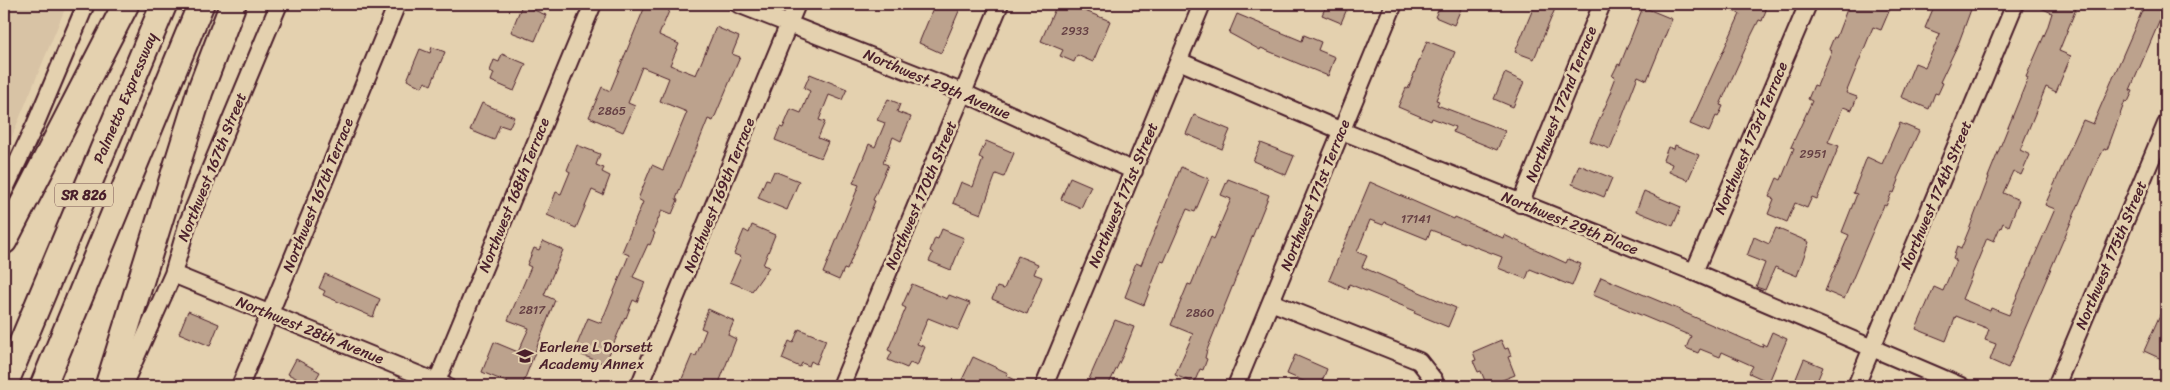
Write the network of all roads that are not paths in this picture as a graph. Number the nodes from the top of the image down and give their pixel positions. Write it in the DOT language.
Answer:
graph roads {
  1 [pos="86,4"];
  2 [pos="126,4"];
  3 [pos="164,4"];
  4 [pos="202,4"];
  5 [pos="233,4"];
  6 [pos="278,4"];
  7 [pos="397,4"];
  8 [pos="592,4"];
  9 [pos="738,4"];
  10 [pos="798,4"];
  11 [pos="1000,4"];
  12 [pos="1202,4"];
  13 [pos="1394,4"];
  14 [pos="1602,4"];
  15 [pos="1808,4"];
  16 [pos="2015,4"];
  17 [pos="790,23"];
  18 [pos="1179,61"];
  19 [pos="964,94"];
  20 [pos="2166,124"];
  21 [pos="1342,131"];
  22 [pos="1134,171"];
  23 [pos="7,174"];
  24 [pos="4,191"];
  25 [pos="1520,204"];
  26 [pos="4,241"];
  27 [pos="1694,272"];
  28 [pos="173,274"];
  29 [pos="1271,302"];
  30 [pos="270,313"];
  31 [pos="1872,349"];
  32 [pos="1435,383"];
  33 [pos="440,385"];
  34 [pos="4,386"];
  35 [pos="43,386"];
  36 [pos="108,386"];
  37 [pos="123,386"];
  38 [pos="240,386"];
  39 [pos="640,386"];
  40 [pos="841,386"];
  41 [pos="1044,386"];
  42 [pos="1236,386"];
  43 [pos="1856,386"];
  44 [pos="1961,386"];
  45 [pos="2056,386"];
  1 -- 23 [label="street"];
  2 -- 26 [label="highway"];
  3 -- 34 [label="highway, Palmetto Expressway / SR 826"];
  4 -- 35 [label="highway, SR 826"];
  5 -- 36 [label="highway"];
  6 -- 28 [label="street, Northwest 167th Street"];
  7 -- 30 [label="street, Northwest 167th Terrace"];
  8 -- 33 [label="street, Northwest 168th Terrace"];
  9 -- 17 [label="street, Northwest 29th Avenue"];
  10 -- 17 [label="street, Northwest 169th Terrace"];
  11 -- 19 [label="street, Northwest 170th Street"];
  12 -- 18 [label="street, Northwest 171st Street"];
  13 -- 21 [label="street, Northwest 171st Terrace"];
  14 -- 25 [label="street, Northwest 172nd Terrace"];
  15 -- 27 [label="street, Northwest 173rd Terrace"];
  16 -- 31 [label="street, Northwest 174th Street"];
  17 -- 19 [label="street, Northwest 29th Avenue"];
  17 -- 39 [label="street, Northwest 169th Terrace"];
  18 -- 21 [label="street, Northwest 29th Place"];
  18 -- 22 [label="street, Northwest 171st Street"];
  19 -- 22 [label="street, Northwest 29th Avenue"];
  19 -- 40 [label="street, Northwest 170th Street"];
  20 -- 45 [label="street, Northwest 175th Street"];
  21 -- 25 [label="street, Northwest 29th Place"];
  21 -- 29 [label="street, Northwest 171st Terrace"];
  22 -- 41 [label="street, Northwest 171st Street"];
  23 -- 24 [label="street"];
  25 -- 27 [label="street, Northwest 29th Place"];
  27 -- 31 [label="street, Northwest 29th Place"];
  28 -- 30 [label="street, Northwest 28th Avenue"];
  28 -- 37 [label="street, Northwest 167th Street"];
  29 -- 32 [label="street"];
  29 -- 42 [label="street, Northwest 171st Terrace"];
  30 -- 33 [label="street, Northwest 28th Avenue"];
  30 -- 38 [label="street, Northwest 167th Terrace"];
  31 -- 43 [label="street, Northwest 174th Street"];
  31 -- 44 [label="street, Northwest 29th Place"];
}
